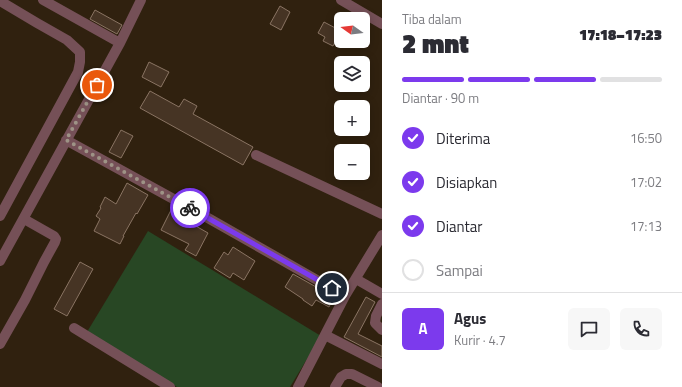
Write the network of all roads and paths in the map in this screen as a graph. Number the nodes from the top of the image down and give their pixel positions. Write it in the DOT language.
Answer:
graph roads {
  1 [pos="43,0"];
  2 [pos="141,0"];
  3 [pos="341,0"];
  4 [pos="0,1"];
  5 [pos="382,24"];
  6 [pos="120,44"];
  7 [pos="66,140"];
  8 [pos="256,155"];
  9 [pos="382,214"];
  10 [pos="0,216"];
  11 [pos="24,219"];
  12 [pos="382,235"];
  13 [pos="0,261"];
  14 [pos="356,279"];
  15 [pos="382,294"];
  16 [pos="346,296"];
  17 [pos="382,304"];
  18 [pos="74,328"];
  19 [pos="382,330"];
  20 [pos="325,335"];
  21 [pos="0,344"];
  22 [pos="382,364"];
  23 [pos="170,387"];
  24 [pos="298,387"];
  25 [pos="335,387"];
  26 [pos="378,387"];
  1 -- 6 [label="street"];
  2 -- 6 [label="street"];
  3 -- 5 [label="street"];
  4 -- 10 [label="street"];
  6 -- 7 [label="street"];
  7 -- 11 [label="street"];
  7 -- 16 [label="street"];
  8 -- 9 [label="street"];
  11 -- 13 [label="street"];
  11 -- 21 [label="street"];
  12 -- 14 [label="street"];
  14 -- 15 [label="street"];
  14 -- 16 [label="street"];
  16 -- 20 [label="street"];
  17 -- 19 [label="street"];
  18 -- 23 [label="street"];
  20 -- 22 [label="street"];
  20 -- 24 [label="street"];
  25 -- 26 [label="street"];
}
